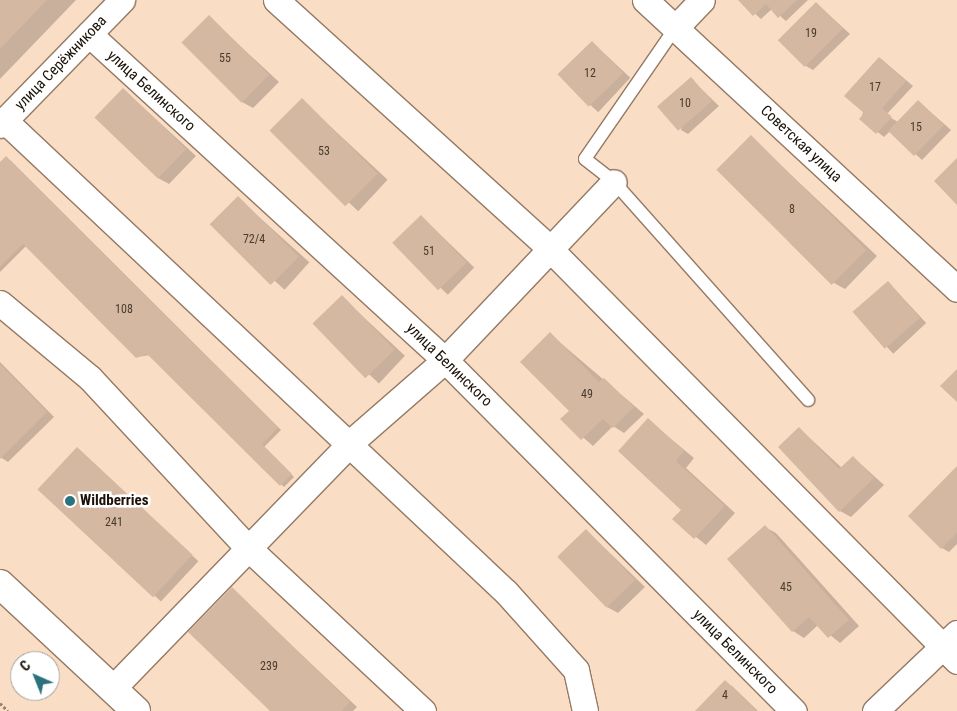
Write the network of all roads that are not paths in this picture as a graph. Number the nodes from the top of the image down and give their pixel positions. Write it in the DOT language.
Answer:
graph roads {
  1 [pos="122,0"];
  2 [pos="276,0"];
  3 [pos="645,0"];
  4 [pos="702,0"];
  5 [pos="676,27"];
  6 [pos="89,34"];
  7 [pos="2,123"];
  8 [pos="614,182"];
  9 [pos="548,247"];
  10 [pos="957,289"];
  11 [pos="0,303"];
  12 [pos="445,360"];
  13 [pos="808,400"];
  14 [pos="351,442"];
  15 [pos="246,546"];
  16 [pos="0,584"];
  17 [pos="952,647"];
  18 [pos="112,689"];
  19 [pos="136,711"];
  20 [pos="424,711"];
  21 [pos="585,711"];
  22 [pos="794,711"];
  23 [pos="875,711"];
  1 -- 6 [label="street, улица Серёжникова"];
  2 -- 9 [label="street"];
  3 -- 5 [label="street, Советская улица"];
  4 -- 5 [label="street"];
  5 -- 8 [label="lane"];
  5 -- 10 [label="street, Советская улица"];
  6 -- 7 [label="street, улица Серёжникова"];
  6 -- 12 [label="street, улица Белинского"];
  7 -- 14 [label="street"];
  8 -- 9 [label="street"];
  8 -- 13 [label="lane"];
  9 -- 12 [label="street"];
  9 -- 17 [label="street"];
  11 -- 15 [label="street"];
  12 -- 14 [label="street"];
  12 -- 22 [label="street, улица Белинского"];
  14 -- 15 [label="street"];
  14 -- 21 [label="street"];
  15 -- 18 [label="street"];
  15 -- 20 [label="street"];
  16 -- 18 [label="main road"];
  17 -- 23 [label="street"];
  18 -- 19 [label="main road"];
}
